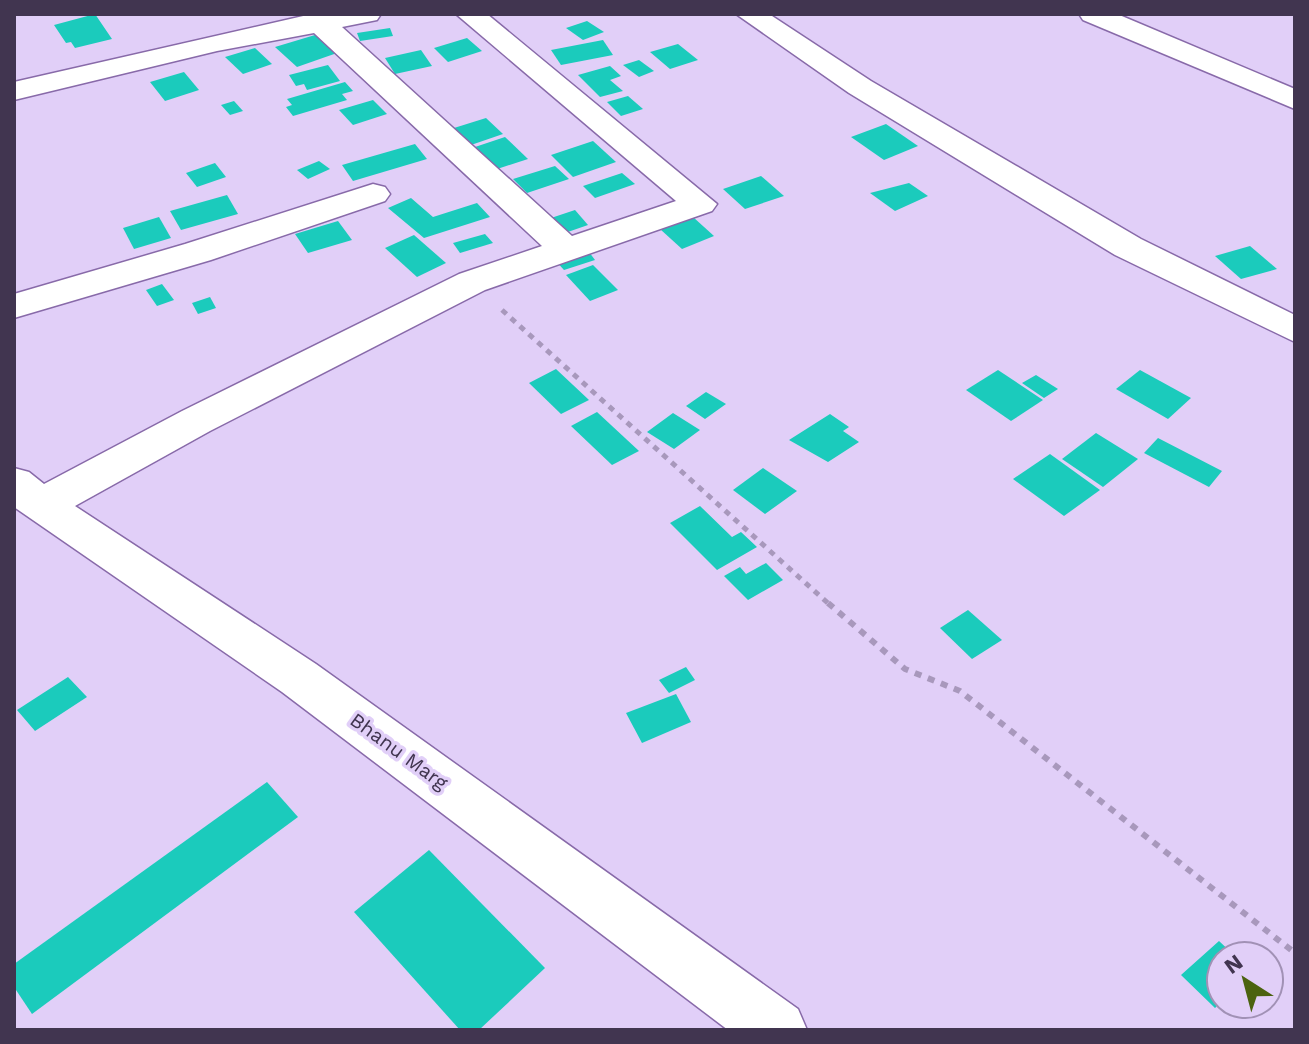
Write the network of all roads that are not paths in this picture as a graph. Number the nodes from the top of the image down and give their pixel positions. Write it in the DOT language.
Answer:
graph roads {
  1 [pos="367,14"];
  2 [pos="470,14"];
  3 [pos="750,14"];
  4 [pos="1093,14"];
  5 [pos="318,21"];
  6 [pos="14,91"];
  7 [pos="1295,100"];
  8 [pos="373,194"];
  9 [pos="566,249"];
  10 [pos="14,306"];
  11 [pos="1295,330"];
  12 [pos="27,494"];
  13 [pos="777,1030"];
  1 -- 5 [label="street"];
  2 -- 9 [label="street"];
  3 -- 11 [label="street"];
  4 -- 7 [label="street"];
  5 -- 6 [label="street"];
  5 -- 9 [label="street"];
  8 -- 10 [label="street"];
  9 -- 12 [label="street"];
  12 -- 13 [label="street, Bhanu Marg"];
}
